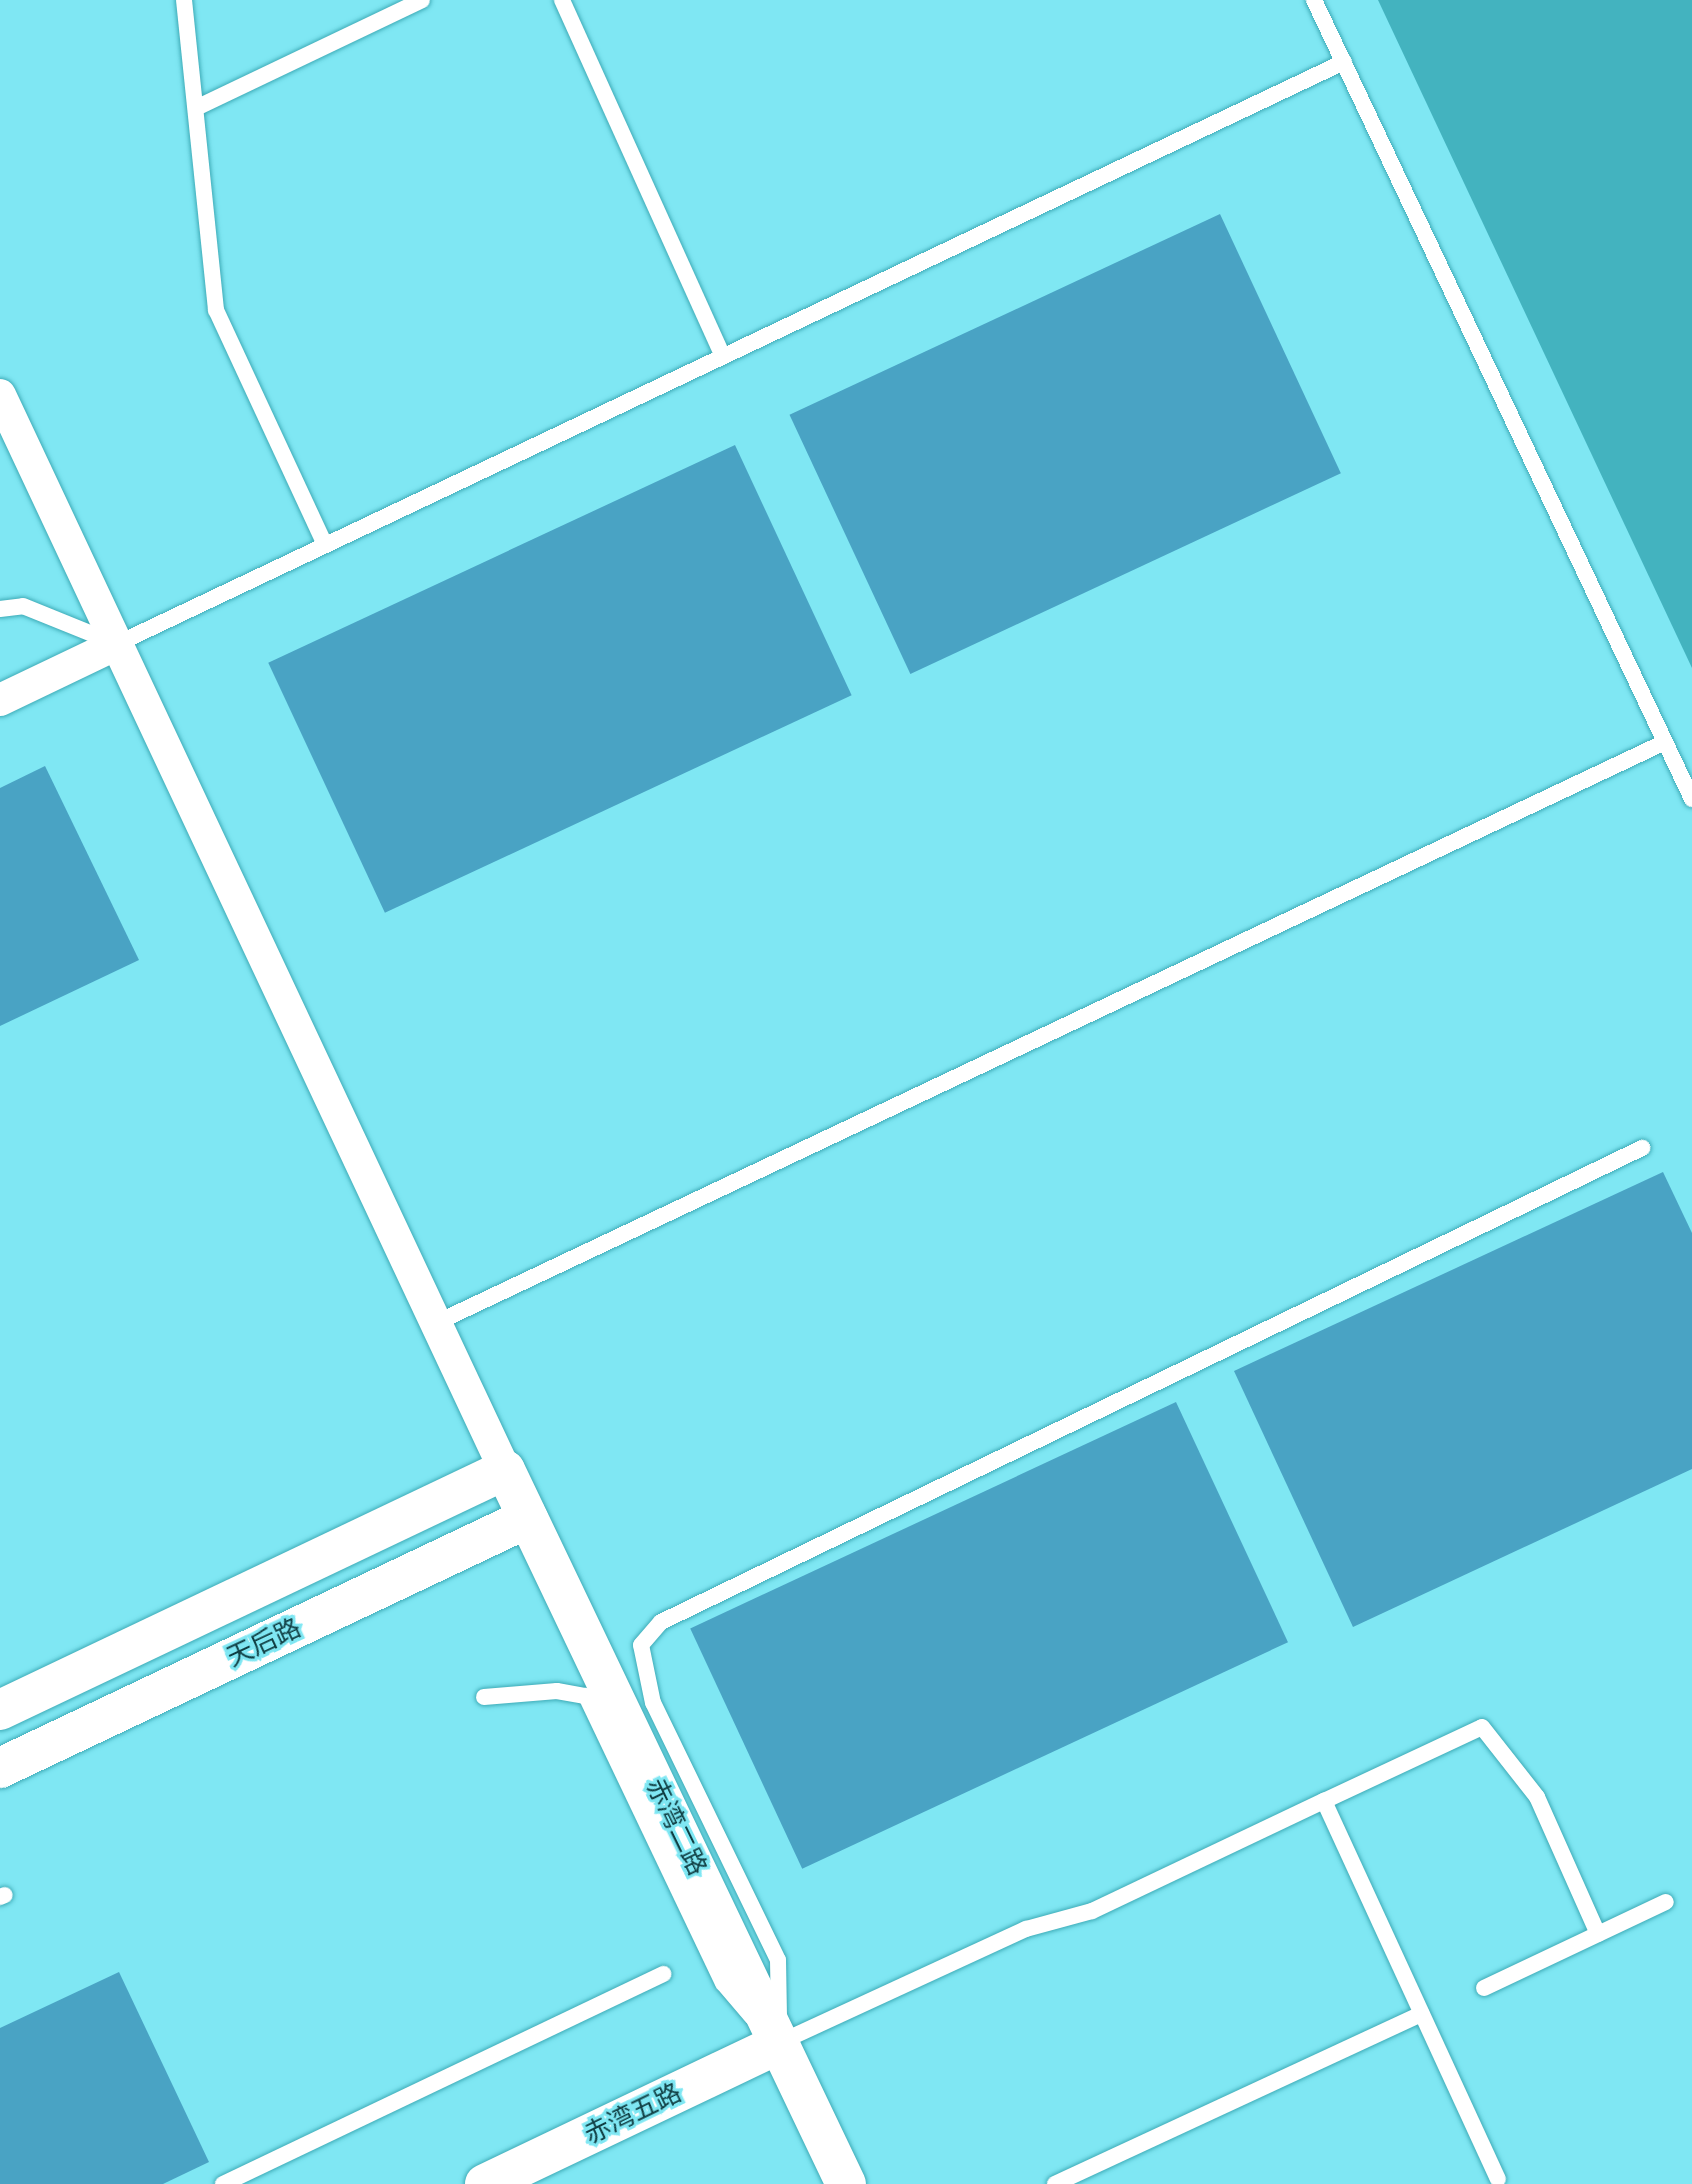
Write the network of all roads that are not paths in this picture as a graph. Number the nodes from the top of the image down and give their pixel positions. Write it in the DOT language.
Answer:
graph roads {
  1 [pos="184,0"];
  2 [pos="422,0"];
  3 [pos="562,0"];
  4 [pos="1314,0"];
  5 [pos="1344,62"];
  6 [pos="198,107"];
  7 [pos="723,356"];
  8 [pos="0,395"];
  9 [pos="325,545"];
  10 [pos="0,609"];
  11 [pos="117,644"];
  12 [pos="0,700"];
  13 [pos="1665,742"];
  14 [pos="1692,799"];
  15 [pos="1642,1148"];
  16 [pos="436,1323"];
  17 [pos="505,1470"];
  18 [pos="528,1518"];
  19 [pos="484,1697"];
  20 [pos="0,1710"];
  21 [pos="0,1768"];
  22 [pos="1324,1801"];
  23 [pos="1666,1902"];
  24 [pos="1598,1934"];
  25 [pos="663,1974"];
  26 [pos="1484,1988"];
  27 [pos="1422,2014"];
  28 [pos="780,2043"];
  29 [pos="1498,2179"];
  30 [pos="223,2184"];
  31 [pos="485,2184"];
  32 [pos="846,2184"];
  33 [pos="1055,2184"];
  1 -- 6 [label="lane"];
  2 -- 6 [label="lane"];
  3 -- 7 [label="lane"];
  4 -- 5 [label="lane"];
  5 -- 7 [label="lane"];
  5 -- 13 [label="lane"];
  6 -- 9 [label="lane"];
  7 -- 9 [label="lane"];
  8 -- 11 [label="street"];
  9 -- 11 [label="lane"];
  10 -- 11 [label="lane"];
  11 -- 12 [label="street"];
  11 -- 16 [label="street"];
  13 -- 14 [label="lane"];
  13 -- 16 [label="lane"];
  15 -- 28 [label="lane"];
  16 -- 17 [label="street"];
  17 -- 18 [label="street, 赤湾二路"];
  17 -- 20 [label="street, 天后路"];
  18 -- 21 [label="street, 天后路"];
  18 -- 28 [label="street, 赤湾二路"];
  19 -- 28 [label="lane"];
  22 -- 24 [label="lane"];
  22 -- 27 [label="lane"];
  22 -- 28 [label="lane"];
  23 -- 24 [label="lane"];
  24 -- 26 [label="lane"];
  25 -- 30 [label="lane"];
  27 -- 29 [label="lane"];
  27 -- 33 [label="lane"];
  28 -- 31 [label="street, 赤湾五路"];
  28 -- 32 [label="street, 赤湾二路"];
}
